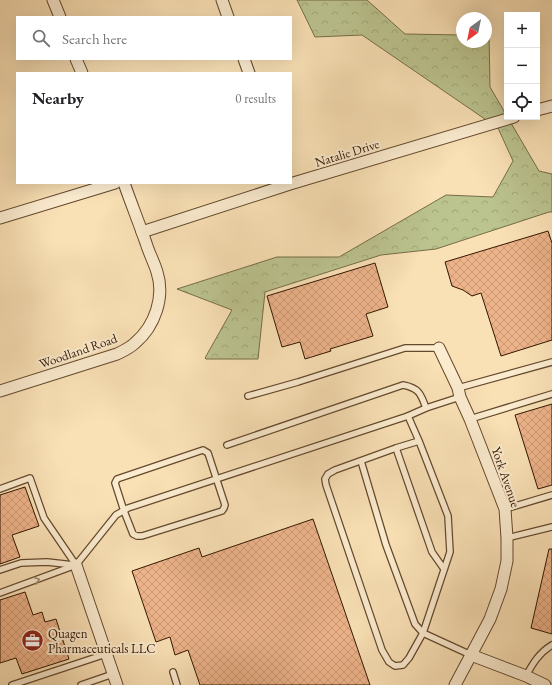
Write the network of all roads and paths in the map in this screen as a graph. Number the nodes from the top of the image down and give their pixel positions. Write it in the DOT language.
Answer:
graph roads {
  1 [pos="53,0"];
  2 [pos="222,0"];
  3 [pos="60,16"];
  4 [pos="228,16"];
  5 [pos="76,60"];
  6 [pos="244,60"];
  7 [pos="82,72"];
  8 [pos="249,72"];
  9 [pos="552,106"];
  10 [pos="540,109"];
  11 [pos="504,120"];
  12 [pos="292,183"];
  13 [pos="112,184"];
  14 [pos="124,184"];
  15 [pos="289,184"];
  16 [pos="0,218"];
  17 [pos="142,232"];
  18 [pos="439,348"];
  19 [pos="552,362"];
  20 [pos="0,391"];
  21 [pos="459,393"];
  22 [pos="552,394"];
  23 [pos="248,396"];
  24 [pos="426,408"];
  25 [pos="408,416"];
  26 [pos="470,419"];
  27 [pos="419,442"];
  28 [pos="227,445"];
  29 [pos="396,448"];
  30 [pos="361,461"];
  31 [pos="217,479"];
  32 [pos="0,489"];
  33 [pos="552,495"];
  34 [pos="505,509"];
  35 [pos="124,511"];
  36 [pos="552,527"];
  37 [pos="507,538"];
  38 [pos="76,565"];
  39 [pos="444,569"];
  40 [pos="0,570"];
  41 [pos="0,593"];
  42 [pos="423,633"];
  43 [pos="552,645"];
  44 [pos="106,654"];
  45 [pos="470,655"];
  46 [pos="173,672"];
  47 [pos="526,676"];
  48 [pos="115,680"];
  49 [pos="12,685"];
  50 [pos="81,685"];
  51 [pos="177,685"];
  52 [pos="456,685"];
  53 [pos="545,685"];
  1 -- 3 [label="street"];
  2 -- 4 [label="street"];
  5 -- 7 [label="street"];
  6 -- 8 [label="street"];
  9 -- 10 [label="street"];
  11 -- 12 [label="street, Natalie Drive"];
  13 -- 16 [label="street"];
  14 -- 17 [label="street, Woodland Road"];
  15 -- 17 [label="street, Natalie Drive"];
  17 -- 20 [label="street, Woodland Road"];
  18 -- 21 [label="street, York Avenue"];
  18 -- 23 [label="lane"];
  19 -- 21 [label="lane"];
  21 -- 24 [label="lane"];
  21 -- 26 [label="street, York Avenue"];
  22 -- 26 [label="lane"];
  24 -- 25 [label="lane"];
  24 -- 28 [label="lane"];
  25 -- 27 [label="lane"];
  25 -- 31 [label="lane"];
  26 -- 34 [label="street, York Avenue"];
  27 -- 29 [label="lane"];
  27 -- 39 [label="lane"];
  29 -- 30 [label="lane"];
  29 -- 39 [label="lane"];
  30 -- 42 [label="lane"];
  30 -- 42 [label="lane"];
  31 -- 35 [label="lane"];
  31 -- 35 [label="lane"];
  31 -- 35 [label="lane"];
  32 -- 38 [label="lane"];
  33 -- 34 [label="lane"];
  34 -- 37 [label="street, York Avenue"];
  35 -- 38 [label="lane"];
  36 -- 37 [label="lane"];
  37 -- 45 [label="street, York Avenue"];
  38 -- 40 [label="lane"];
  41 -- 38 [label="lane, one-way"];
  38 -- 44 [label="street"];
  39 -- 42 [label="lane"];
  42 -- 45 [label="lane"];
  43 -- 47 [label="lane"];
  44 -- 48 [label="street"];
  44 -- 49 [label="lane"];
  45 -- 47 [label="street"];
  45 -- 52 [label="street, York Avenue"];
  46 -- 51 [label="lane"];
  47 -- 53 [label="street"];
  48 -- 50 [label="lane"];
}
